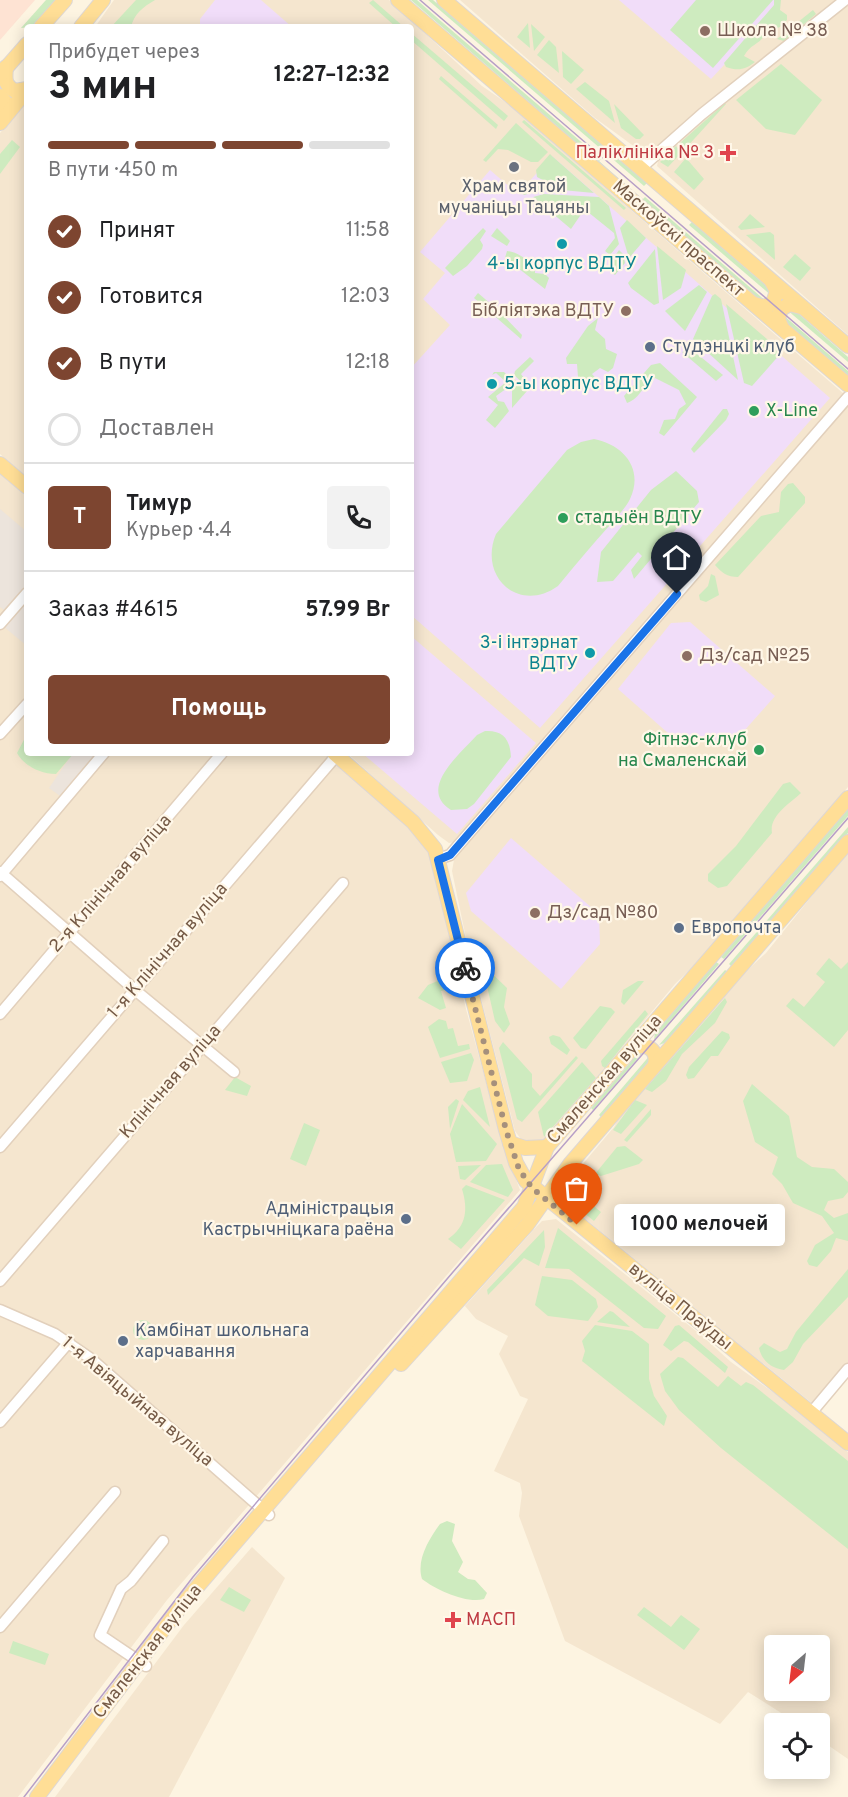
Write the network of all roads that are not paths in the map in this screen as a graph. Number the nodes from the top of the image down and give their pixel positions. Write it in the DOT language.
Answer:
graph roads {
  1 [pos="64,0"];
  2 [pos="103,0"];
  3 [pos="398,0"];
  4 [pos="444,0"];
  5 [pos="845,0"];
  6 [pos="44,24"];
  7 [pos="83,24"];
  8 [pos="24,47"];
  9 [pos="3,71"];
  10 [pos="24,92"];
  11 [pos="24,92"];
  12 [pos="24,93"];
  13 [pos="0,94"];
  14 [pos="2,120"];
  15 [pos="641,168"];
  16 [pos="772,282"];
  17 [pos="754,304"];
  18 [pos="803,308"];
  19 [pos="784,330"];
  20 [pos="848,346"];
  21 [pos="848,386"];
  22 [pos="848,397"];
  23 [pos="0,464"];
  24 [pos="24,484"];
  25 [pos="24,596"];
  26 [pos="0,624"];
  27 [pos="24,707"];
  28 [pos="0,734"];
  29 [pos="101,756"];
  30 [pos="219,756"];
  31 [pos="333,756"];
  32 [pos="337,756"];
  33 [pos="848,798"];
  34 [pos="848,842"];
  35 [pos="438,860"];
  36 [pos="1,874"];
  37 [pos="343,883"];
  38 [pos="70,932"];
  39 [pos="135,990"];
  40 [pos="0,1014"];
  41 [pos="651,1029"];
  42 [pos="203,1045"];
  43 [pos="671,1047"];
  44 [pos="634,1048"];
  45 [pos="655,1065"];
  46 [pos="234,1072"];
  47 [pos="510,1143"];
  48 [pos="0,1147"];
  49 [pos="547,1147"];
  50 [pos="532,1188"];
  51 [pos="545,1199"];
  52 [pos="0,1281"];
  53 [pos="0,1310"];
  54 [pos="69,1342"];
  55 [pos="848,1369"];
  56 [pos="811,1413"];
  57 [pos="0,1422"];
  58 [pos="848,1443"];
  59 [pos="115,1492"];
  60 [pos="267,1513"];
  61 [pos="163,1541"];
  62 [pos="0,1627"];
  63 [pos="142,1664"];
  64 [pos="43,1795"];
  1 -- 6 [label="main road"];
  2 -- 7 [label="main road"];
  3 -- 17 [label="main road, Маскоўскі праспект"];
  4 -- 15 [label="main road, Маскоўскі праспект"];
  5 -- 15 [label="street"];
  8 -- 9 [label="main road"];
  9 -- 10 [label="main road"];
  11 -- 13 [label="main road"];
  12 -- 14 [label="main road"];
  13 -- 14 [label="main road"];
  15 -- 16 [label="main road, Маскоўскі праспект"];
  16 -- 17 [label="main road"];
  16 -- 18 [label="main road, Маскоўскі праспект"];
  17 -- 19 [label="main road, Маскоўскі праспект"];
  18 -- 19 [label="main road"];
  18 -- 20 [label="main road, Маскоўскі праспект"];
  19 -- 21 [label="main road, Маскоўскі праспект"];
  22 -- 35 [label="street"];
  23 -- 24 [label="main road"];
  25 -- 26 [label="street"];
  27 -- 28 [label="street"];
  29 -- 36 [label="street"];
  30 -- 38 [label="street, 2-я Клінічная вуліца"];
  31 -- 39 [label="street, 1-я Клінічная вуліца"];
  32 -- 35 [label="main road, вуліца Праўды"];
  33 -- 41 [label="main road, Смаленская вуліца"];
  34 -- 43 [label="main road, Смаленская вуліца"];
  35 -- 47 [label="main road, вуліца Праўды"];
  36 -- 38 [label="street"];
  37 -- 42 [label="street, Клінічная вуліца"];
  38 -- 39 [label="street"];
  38 -- 40 [label="street, 2-я Клінічная вуліца"];
  39 -- 42 [label="street"];
  39 -- 48 [label="street, 1-я Клінічная вуліца"];
  41 -- 43 [label="main road"];
  41 -- 44 [label="main road, Смаленская вуліца"];
  42 -- 46 [label="street"];
  42 -- 52 [label="street, Клінічная вуліца"];
  43 -- 45 [label="main road, Смаленская вуліца"];
  44 -- 45 [label="main road"];
  44 -- 49 [label="main road, Смаленская вуліца"];
  45 -- 51 [label="main road, Смаленская вуліца"];
  47 -- 49 [label="main road"];
  47 -- 50 [label="main road, вуліца Праўды"];
  49 -- 50 [label="main road, Смаленская вуліца"];
  50 -- 51 [label="main road, вуліца Праўды"];
  50 -- 60 [label="main road, Смаленская вуліца"];
  51 -- 56 [label="main road, вуліца Праўды"];
  51 -- 60 [label="main road, Смаленская вуліца"];
  53 -- 54 [label="street, 1-я Авіяцыйная вуліца"];
  54 -- 57 [label="street"];
  54 -- 60 [label="street, 1-я Авіяцыйная вуліца"];
  55 -- 56 [label="street"];
  56 -- 58 [label="main road, вуліца Праўды"];
  59 -- 62 [label="street"];
  60 -- 63 [label="main road, Смаленская вуліца"];
  61 -- 63 [label="street"];
  63 -- 64 [label="main road, Смаленская вуліца"];
}
